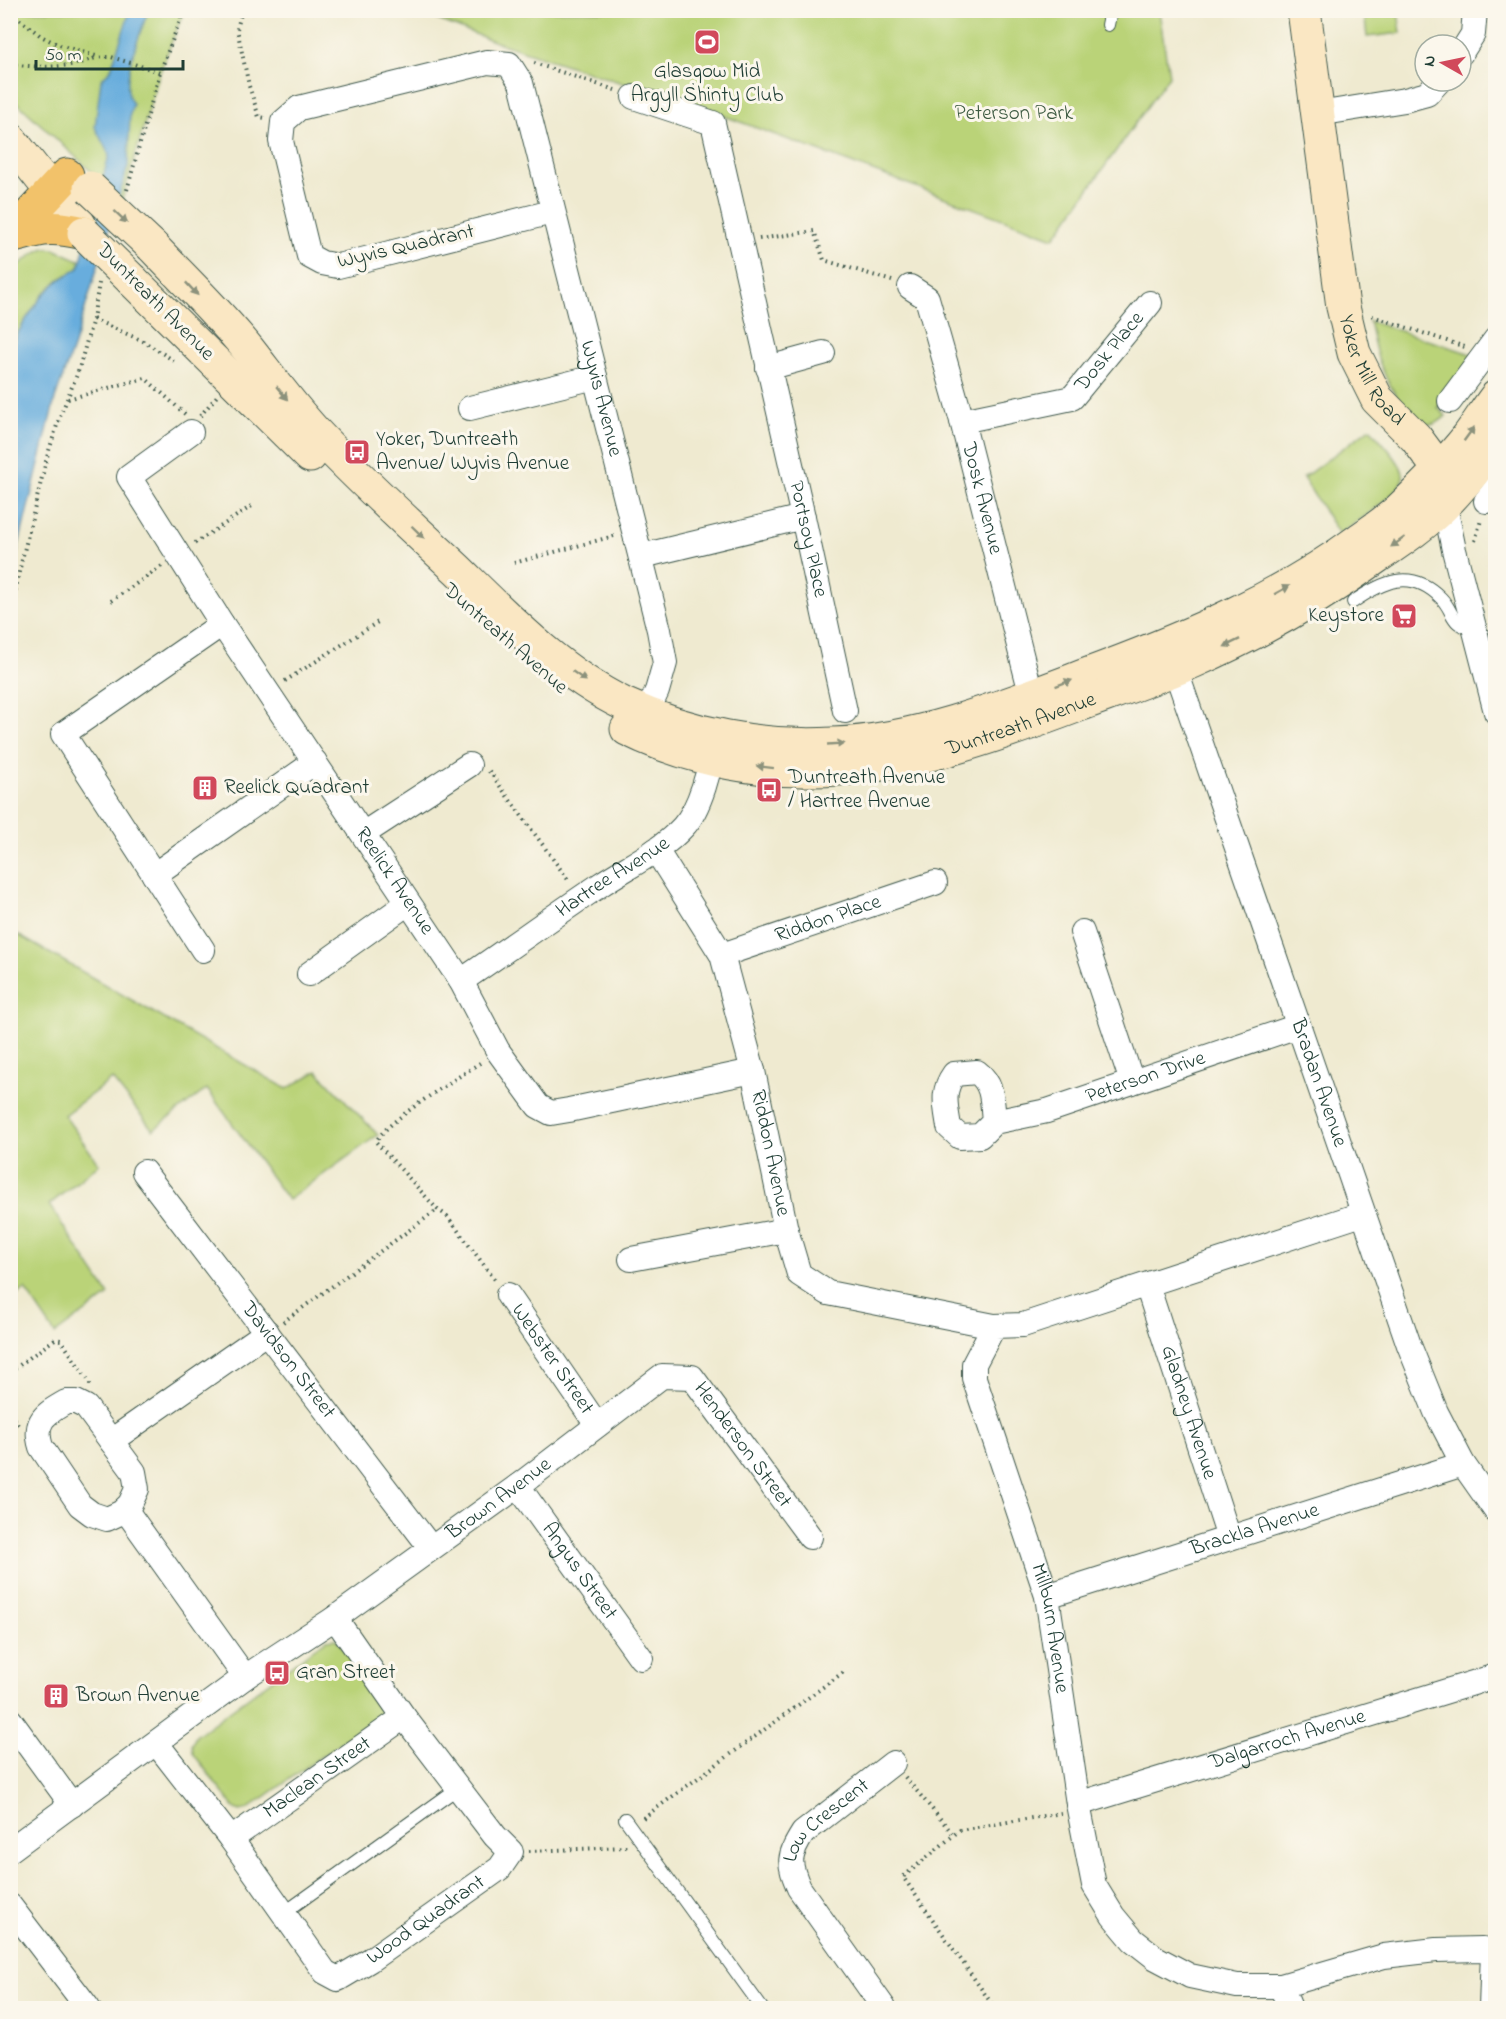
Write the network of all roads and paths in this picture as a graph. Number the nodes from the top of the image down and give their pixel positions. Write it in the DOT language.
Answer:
graph roads {
  1 [pos="184,10"];
  2 [pos="242,10"];
  3 [pos="1111,10"];
  4 [pos="1304,10"];
  5 [pos="1474,10"];
  6 [pos="10,12"];
  7 [pos="1108,25"];
  8 [pos="1473,34"];
  9 [pos="99,57"];
  10 [pos="509,63"];
  11 [pos="10,64"];
  12 [pos="160,72"];
  13 [pos="1428,93"];
  14 [pos="634,97"];
  15 [pos="1318,114"];
  16 [pos="283,122"];
  17 [pos="19,149"];
  18 [pos="74,200"];
  19 [pos="124,200"];
  20 [pos="552,212"];
  21 [pos="757,229"];
  22 [pos="10,236"];
  23 [pos="99,284"];
  24 [pos="910,287"];
  25 [pos="1150,303"];
  26 [pos="1343,307"];
  27 [pos="93,319"];
  28 [pos="1490,346"];
  29 [pos="823,353"];
  30 [pos="180,364"];
  31 [pos="768,368"];
  32 [pos="595,377"];
  33 [pos="211,388"];
  34 [pos="1496,397"];
  35 [pos="67,399"];
  36 [pos="1450,401"];
  37 [pos="470,408"];
  38 [pos="962,421"];
  39 [pos="192,422"];
  40 [pos="1496,442"];
  41 [pos="1438,469"];
  42 [pos="1491,495"];
  43 [pos="1444,505"];
  44 [pos="803,517"];
  45 [pos="635,530"];
  46 [pos="1454,550"];
  47 [pos="642,556"];
  48 [pos="514,563"];
  49 [pos="1353,602"];
  50 [pos="10,620"];
  51 [pos="381,620"];
  52 [pos="222,624"];
  53 [pos="1473,628"];
  54 [pos="1171,657"];
  55 [pos="268,692"];
  56 [pos="1035,708"];
  57 [pos="845,711"];
  58 [pos="1496,712"];
  59 [pos="641,723"];
  60 [pos="714,746"];
  61 [pos="315,762"];
  62 [pos="469,765"];
  63 [pos="363,834"];
  64 [pos="656,850"];
  65 [pos="153,875"];
  66 [pos="935,883"];
  67 [pos="581,898"];
  68 [pos="408,903"];
  69 [pos="1082,932"];
  70 [pos="203,950"];
  71 [pos="722,955"];
  72 [pos="309,974"];
  73 [pos="461,981"];
  74 [pos="1298,1026"];
  75 [pos="498,1051"];
  76 [pos="753,1071"];
  77 [pos="1132,1082"];
  78 [pos="994,1122"];
  79 [pos="144,1172"];
  80 [pos="437,1209"];
  81 [pos="1362,1214"];
  82 [pos="786,1230"];
  83 [pos="631,1259"];
  84 [pos="1148,1286"];
  85 [pos="508,1295"];
  86 [pos="994,1326"];
  87 [pos="267,1332"];
  88 [pos="10,1372"];
  89 [pos="662,1376"];
  90 [pos="86,1407"];
  91 [pos="597,1425"];
  92 [pos="111,1441"];
  93 [pos="1462,1464"];
  94 [pos="518,1486"];
  95 [pos="125,1509"];
  96 [pos="1496,1510"];
  97 [pos="810,1537"];
  98 [pos="1229,1538"];
  99 [pos="430,1548"];
  100 [pos="1047,1596"];
  101 [pos="335,1618"];
  102 [pos="641,1658"];
  103 [pos="845,1671"];
  104 [pos="1496,1676"];
  105 [pos="245,1677"];
  106 [pos="404,1717"];
  107 [pos="10,1720"];
  108 [pos="157,1744"];
  109 [pos="892,1763"];
  110 [pos="458,1788"];
  111 [pos="72,1805"];
  112 [pos="1079,1807"];
  113 [pos="627,1823"];
  114 [pos="954,1834"];
  115 [pos="231,1839"];
  116 [pos="643,1847"];
  117 [pos="10,1850"];
  118 [pos="511,1852"];
  119 [pos="10,1906"];
  120 [pos="284,1913"];
  121 [pos="1491,1951"];
  122 [pos="1281,1986"];
  123 [pos="88,2008"];
  124 [pos="762,2008"];
  125 [pos="884,2008"];
  126 [pos="992,2008"];
  127 [pos="1290,2008"];
  128 [pos="1485,2008"];
  1 -- 12 [label="path"];
  2 -- 16 [label="path"];
  3 -- 7 [label="lane"];
  4 -- 15 [label="street, Yoker Mill Road"];
  5 -- 8 [label="street"];
  6 -- 9 [label="path"];
  9 -- 11 [label="path"];
  9 -- 12 [label="path"];
  10 -- 14 [label="path"];
  10 -- 16 [label="street"];
  10 -- 20 [label="street, Wyvis Avenue"];
  12 -- 19 [label="path"];
  13 -- 15 [label="street"];
  14 -- 31 [label="street, Portsoy Place"];
  15 -- 26 [label="street, Yoker Mill Road"];
  16 -- 20 [label="street, Wyvis Quadrant"];
  17 -- 18 [label="street, Duntreath Avenue"];
  18 -- 22 [label="main road"];
  18 -- 22 [label="main road"];
  18 -- 59 [label="street, Duntreath Avenue, one-way, bridge"];
  18 -- 59 [label="street, Duntreath Avenue, bridge"];
  20 -- 32 [label="street, Wyvis Avenue"];
  21 -- 24 [label="path"];
  23 -- 27 [label="path"];
  24 -- 38 [label="street, Dosk Avenue"];
  25 -- 38 [label="street, Dosk Place"];
  26 -- 28 [label="path"];
  26 -- 41 [label="street, Yoker Mill Road"];
  27 -- 30 [label="path"];
  27 -- 35 [label="path"];
  28 -- 36 [label="street"];
  29 -- 31 [label="street"];
  31 -- 44 [label="street, Portsoy Place"];
  32 -- 37 [label="street"];
  32 -- 45 [label="street, Wyvis Avenue"];
  33 -- 39 [label="path"];
  41 -- 34 [label="street, Duntreath Avenue, one-way"];
  35 -- 39 [label="path"];
  35 -- 50 [label="path"];
  38 -- 56 [label="street, Dosk Avenue"];
  39 -- 52 [label="street, Reelick Avenue"];
  40 -- 43 [label="street, Duntreath Avenue"];
  41 -- 43 [label="street, Yoker Mill Road"];
  54 -- 41 [label="street, Duntreath Avenue, one-way"];
  42 -- 46 [label="path"];
  43 -- 46 [label="street, Yoker Mill Road"];
  43 -- 54 [label="street, Duntreath Avenue, one-way"];
  44 -- 47 [label="street"];
  44 -- 57 [label="street, Portsoy Place"];
  45 -- 47 [label="street, Wyvis Avenue"];
  45 -- 48 [label="path"];
  46 -- 53 [label="street, Yoker Mill Road"];
  47 -- 59 [label="street, Wyvis Avenue"];
  49 -- 53 [label="lane"];
  51 -- 55 [label="path"];
  52 -- 55 [label="street, Reelick Avenue"];
  52 -- 65 [label="street"];
  53 -- 58 [label="street, Yoker Mill Road"];
  54 -- 56 [label="street, Duntreath Avenue"];
  54 -- 74 [label="street, Bradan Avenue"];
  55 -- 61 [label="street, Reelick Avenue"];
  56 -- 60 [label="street, Duntreath Avenue"];
  59 -- 60 [label="street, Duntreath Avenue"];
  60 -- 64 [label="street, Hartree Avenue"];
  61 -- 63 [label="street, Reelick Avenue"];
  61 -- 65 [label="street"];
  62 -- 63 [label="street"];
  62 -- 67 [label="path"];
  63 -- 68 [label="street, Reelick Avenue"];
  64 -- 67 [label="street, Hartree Avenue"];
  64 -- 71 [label="street, Riddon Avenue"];
  65 -- 70 [label="street"];
  66 -- 71 [label="street, Riddon Place"];
  67 -- 73 [label="street, Hartree Avenue"];
  68 -- 72 [label="street"];
  68 -- 73 [label="street, Reelick Avenue"];
  69 -- 77 [label="street"];
  71 -- 76 [label="street, Riddon Avenue"];
  73 -- 75 [label="street, Reelick Avenue"];
  74 -- 77 [label="street, Peterson Drive"];
  74 -- 81 [label="street, Bradan Avenue"];
  75 -- 76 [label="street, Reelick Avenue"];
  75 -- 80 [label="path"];
  76 -- 82 [label="street, Riddon Avenue"];
  77 -- 78 [label="street, Peterson Drive"];
  79 -- 87 [label="street, Davidson Street"];
  80 -- 85 [label="path"];
  80 -- 87 [label="path"];
  81 -- 84 [label="street"];
  81 -- 93 [label="street, Bradan Avenue"];
  82 -- 83 [label="street"];
  82 -- 86 [label="street, Riddon Avenue"];
  84 -- 86 [label="street"];
  84 -- 98 [label="street, Gladney Avenue"];
  85 -- 91 [label="street, Webster Street"];
  86 -- 100 [label="street, Millburn Avenue"];
  87 -- 92 [label="street"];
  87 -- 99 [label="street, Davidson Street"];
  88 -- 90 [label="path"];
  89 -- 91 [label="street, Brown Avenue"];
  89 -- 97 [label="street, Henderson Street"];
  90 -- 92 [label="street"];
  90 -- 95 [label="street"];
  91 -- 94 [label="street, Brown Avenue"];
  92 -- 95 [label="street"];
  93 -- 96 [label="street, Bradan Avenue"];
  93 -- 98 [label="street, Brackla Avenue"];
  94 -- 99 [label="street, Brown Avenue"];
  94 -- 102 [label="street, Angus Street"];
  95 -- 105 [label="street"];
  98 -- 100 [label="street, Brackla Avenue"];
  99 -- 101 [label="street, Brown Avenue"];
  100 -- 112 [label="street, Millburn Avenue"];
  101 -- 105 [label="street, Brown Avenue"];
  101 -- 106 [label="street"];
  103 -- 113 [label="path"];
  104 -- 112 [label="street, Dalgarroch Avenue"];
  105 -- 108 [label="street, Brown Avenue"];
  106 -- 110 [label="street"];
  106 -- 115 [label="street, Maclean Street"];
  107 -- 111 [label="street"];
  108 -- 111 [label="street, Brown Avenue"];
  108 -- 115 [label="street, Wood Quadrant"];
  109 -- 114 [label="path"];
  109 -- 125 [label="street, Low Crescent"];
  110 -- 118 [label="street"];
  110 -- 120 [label="lane"];
  111 -- 117 [label="street, Brown Avenue"];
  112 -- 114 [label="path"];
  112 -- 122 [label="street, Millburn Avenue"];
  113 -- 116 [label="lane"];
  114 -- 126 [label="path"];
  115 -- 120 [label="street, Wood Quadrant"];
  116 -- 118 [label="path"];
  116 -- 124 [label="lane"];
  118 -- 120 [label="street, Wood Quadrant"];
  119 -- 123 [label="street"];
  121 -- 122 [label="street, Millburn Avenue"];
  121 -- 128 [label="lane"];
  122 -- 127 [label="street"];
}
